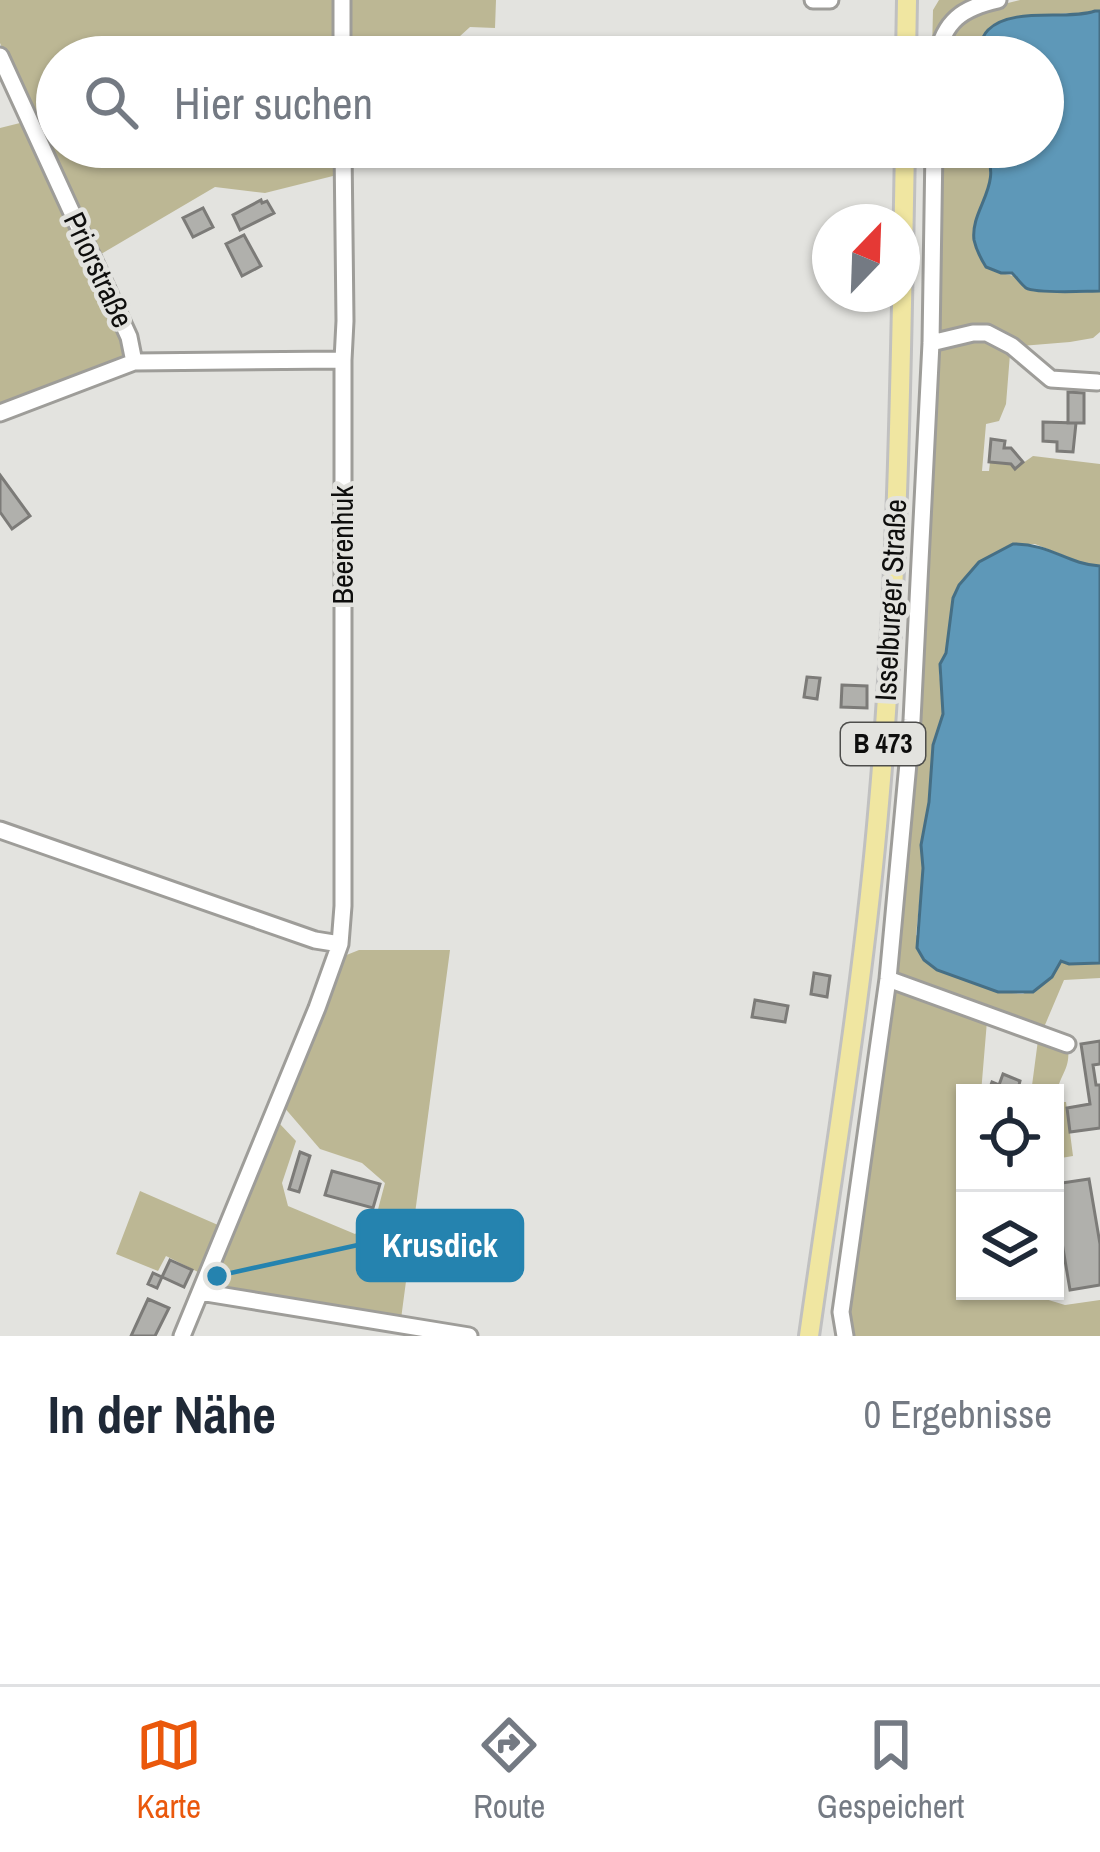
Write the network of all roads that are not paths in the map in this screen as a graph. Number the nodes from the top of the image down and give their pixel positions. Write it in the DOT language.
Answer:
graph roads {
  1 [pos="342,0"];
  2 [pos="813,0"];
  3 [pos="830,0"];
  4 [pos="907,0"];
  5 [pos="998,0"];
  6 [pos="342,36"];
  7 [pos="906,36"];
  8 [pos="941,36"];
  9 [pos="0,56"];
  10 [pos="36,134"];
  11 [pos="51,168"];
  12 [pos="343,168"];
  13 [pos="904,168"];
  14 [pos="934,168"];
  15 [pos="931,343"];
  16 [pos="343,360"];
  17 [pos="134,362"];
  18 [pos="1097,382"];
  19 [pos="0,413"];
  20 [pos="0,830"];
  21 [pos="340,944"];
  22 [pos="888,979"];
  23 [pos="1067,1044"];
  24 [pos="200,1292"];
  25 [pos="182,1336"];
  26 [pos="469,1336"];
  27 [pos="809,1336"];
  28 [pos="845,1336"];
  1 -- 6 [label="street"];
  2 -- 3 [label="street"];
  4 -- 7 [label="main road"];
  5 -- 8 [label="street"];
  9 -- 10 [label="street, Priorstraße"];
  11 -- 17 [label="street, Priorstraße"];
  12 -- 16 [label="street, Beerenhuk"];
  13 -- 27 [label="main road, Isselburger Straße / B 473"];
  14 -- 15 [label="street"];
  15 -- 18 [label="street"];
  15 -- 22 [label="street"];
  16 -- 17 [label="street, Priorstraße"];
  16 -- 21 [label="street, Beerenhuk"];
  17 -- 19 [label="street"];
  20 -- 21 [label="street"];
  21 -- 24 [label="street, Beerenhuk"];
  22 -- 23 [label="street"];
  22 -- 28 [label="street"];
  24 -- 25 [label="street, Beerenhuk"];
  24 -- 26 [label="street"];
}
